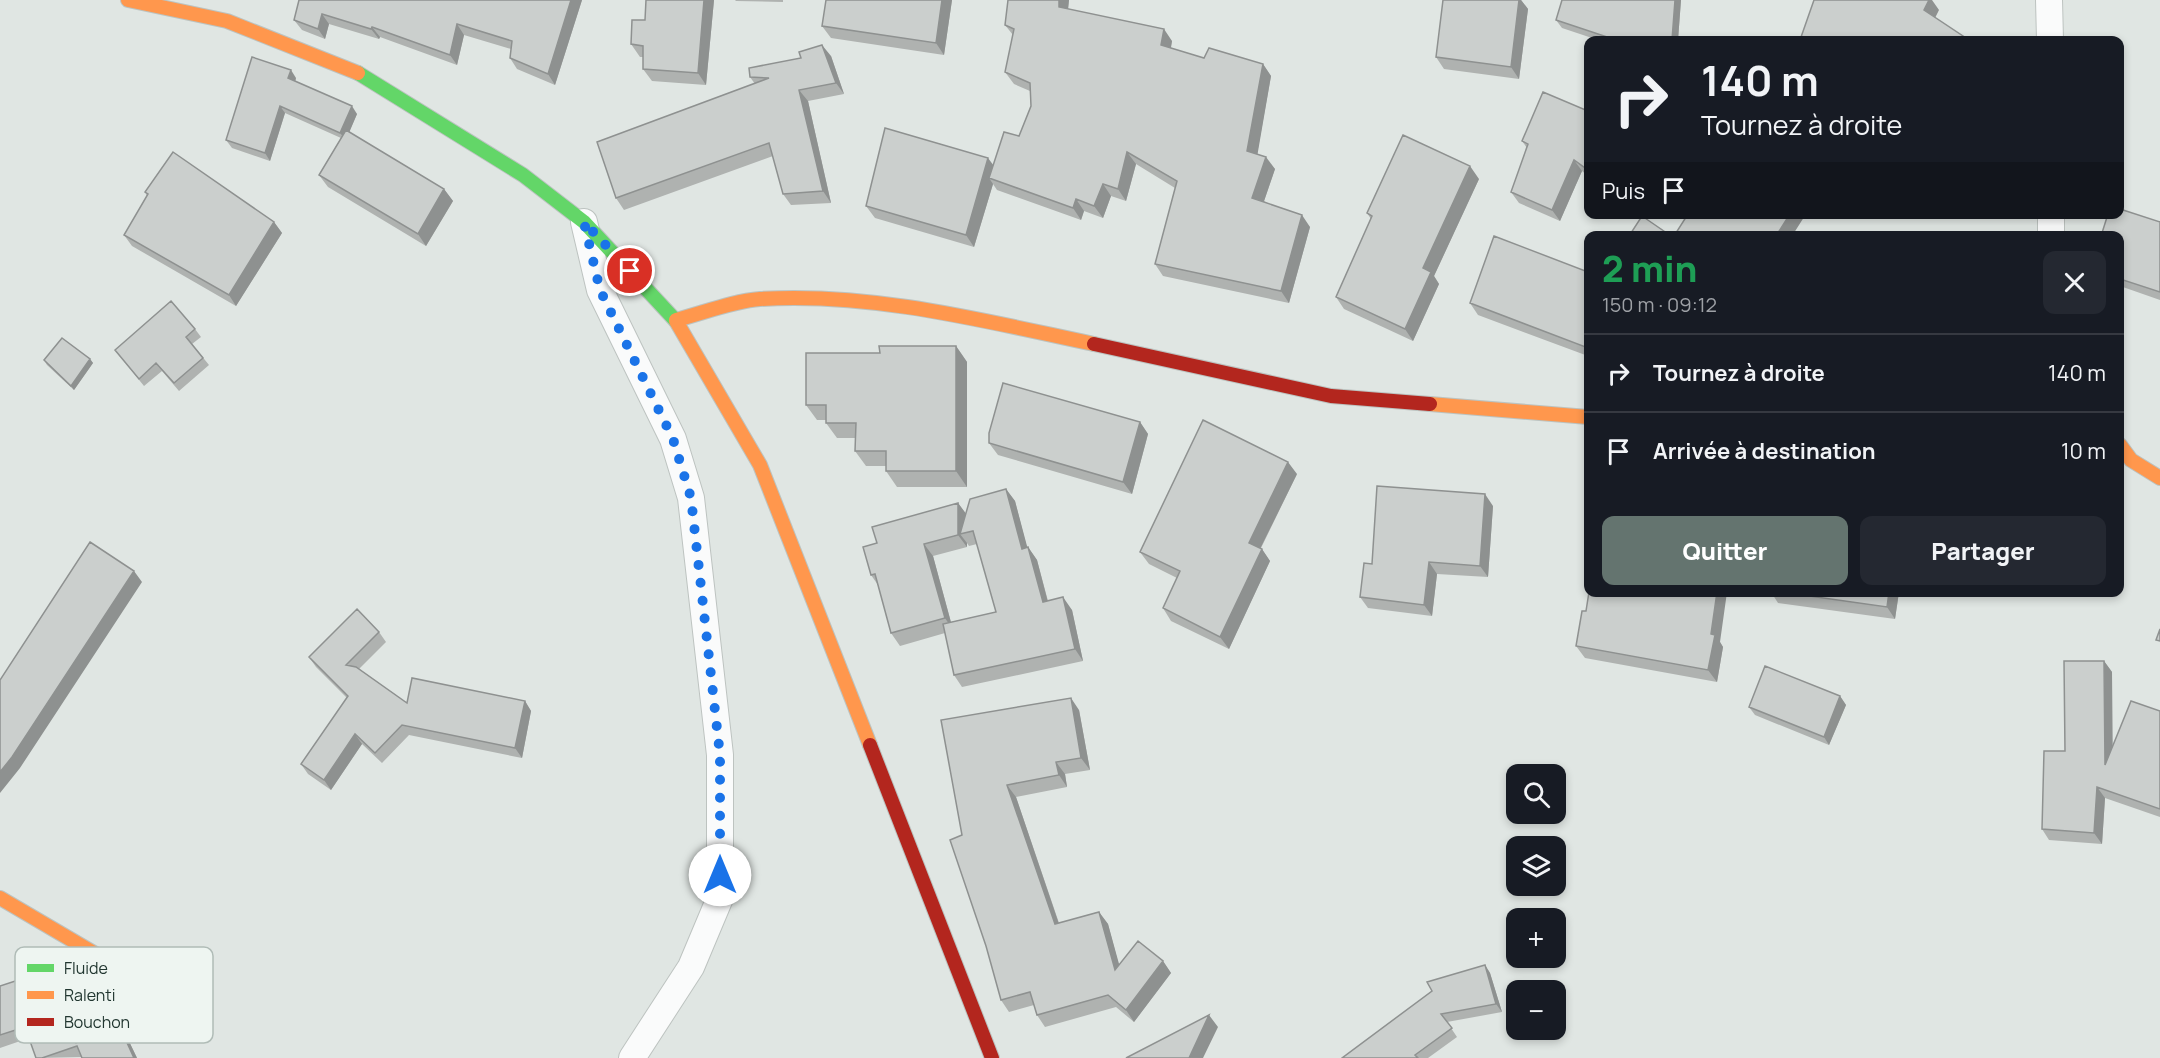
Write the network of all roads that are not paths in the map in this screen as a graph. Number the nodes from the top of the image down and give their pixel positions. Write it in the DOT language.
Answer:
graph roads {
  1 [pos="128,0"];
  2 [pos="2049,0"];
  3 [pos="2050,36"];
  4 [pos="584,222"];
  5 [pos="676,320"];
  6 [pos="1584,417"];
  7 [pos="2124,456"];
  8 [pos="2160,478"];
  9 [pos="0,898"];
  10 [pos="84,947"];
  11 [pos="632,1058"];
  12 [pos="992,1058"];
  1 -- 4 [label="street"];
  2 -- 3 [label="street"];
  4 -- 5 [label="street"];
  4 -- 11 [label="street"];
  5 -- 6 [label="street"];
  5 -- 12 [label="street"];
  7 -- 8 [label="street"];
  9 -- 10 [label="street"];
}
